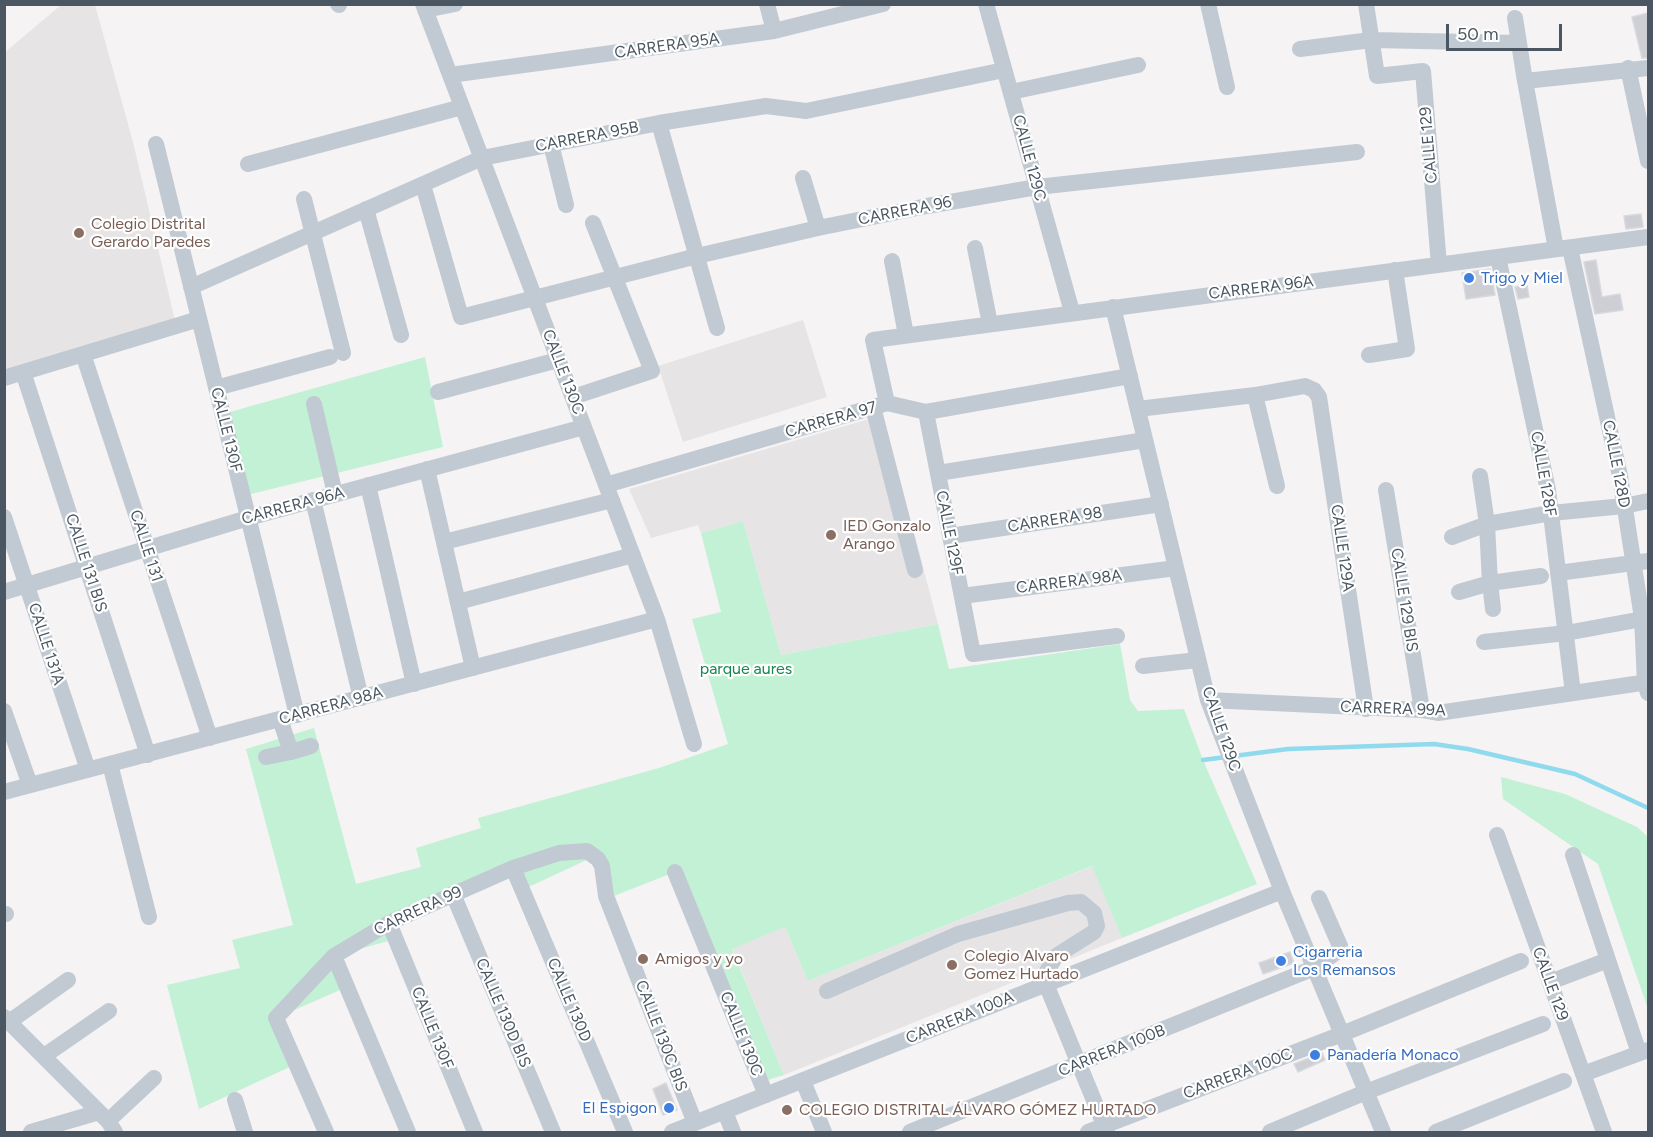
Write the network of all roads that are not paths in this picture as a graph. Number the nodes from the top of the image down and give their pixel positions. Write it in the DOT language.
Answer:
graph roads {
  1 [pos="455,4"];
  2 [pos="767,4"];
  3 [pos="883,4"];
  4 [pos="986,4"];
  5 [pos="1208,4"];
  6 [pos="1366,4"];
  7 [pos="424,8"];
  8 [pos="1515,18"];
  9 [pos="774,31"];
  10 [pos="1371,40"];
  11 [pos="1519,43"];
  12 [pos="1300,49"];
  13 [pos="1138,65"];
  14 [pos="1628,68"];
  15 [pos="1648,68"];
  16 [pos="1004,70"];
  17 [pos="450,75"];
  18 [pos="1525,81"];
  19 [pos="1227,87"];
  20 [pos="1011,92"];
  21 [pos="462,106"];
  22 [pos="659,123"];
  23 [pos="156,144"];
  24 [pos="552,144"];
  25 [pos="1357,152"];
  26 [pos="482,158"];
  27 [pos="1648,161"];
  28 [pos="248,164"];
  29 [pos="803,178"];
  30 [pos="423,184"];
  31 [pos="1037,187"];
  32 [pos="304,199"];
  33 [pos="566,205"];
  34 [pos="366,209"];
  35 [pos="593,223"];
  36 [pos="818,228"];
  37 [pos="312,234"];
  38 [pos="1648,237"];
  39 [pos="975,248"];
  40 [pos="1563,248"];
  41 [pos="697,256"];
  42 [pos="1498,257"];
  43 [pos="892,261"];
  44 [pos="1439,265"];
  45 [pos="1395,270"];
  46 [pos="615,277"];
  47 [pos="191,287"];
  48 [pos="535,299"];
  49 [pos="1113,307"];
  50 [pos="1072,312"];
  51 [pos="199,319"];
  52 [pos="990,324"];
  53 [pos="717,328"];
  54 [pos="401,335"];
  55 [pos="906,335"];
  56 [pos="83,354"];
  57 [pos="1369,355"];
  58 [pos="558,360"];
  59 [pos="23,372"];
  60 [pos="1130,376"];
  61 [pos="4,378"];
  62 [pos="216,388"];
  63 [pos="438,392"];
  64 [pos="1255,395"];
  65 [pos="573,397"];
  66 [pos="314,404"];
  67 [pos="880,405"];
  68 [pos="1138,409"];
  69 [pos="926,412"];
  70 [pos="584,427"];
  71 [pos="1146,440"];
  72 [pos="427,469"];
  73 [pos="938,473"];
  74 [pos="1480,476"];
  75 [pos="368,485"];
  76 [pos="1277,486"];
  77 [pos="1386,490"];
  78 [pos="609,493"];
  79 [pos="335,494"];
  80 [pos="313,500"];
  81 [pos="1648,501"];
  82 [pos="1161,504"];
  83 [pos="1624,506"];
  84 [pos="1551,513"];
  85 [pos="4,517"];
  86 [pos="248,518"];
  87 [pos="1487,524"];
  88 [pos="950,536"];
  89 [pos="1452,537"];
  90 [pos="444,542"];
  91 [pos="147,549"];
  92 [pos="633,555"];
  93 [pos="1641,562"];
  94 [pos="87,567"];
  95 [pos="1176,568"];
  96 [pos="915,570"];
  97 [pos="1558,573"];
  98 [pos="1541,576"];
  99 [pos="1490,583"];
  100 [pos="27,585"];
  101 [pos="4,592"];
  102 [pos="1459,592"];
  103 [pos="962,596"];
  104 [pos="458,602"];
  105 [pos="1493,609"];
  106 [pos="1645,618"];
  107 [pos="657,619"];
  108 [pos="1566,633"];
  109 [pos="1117,636"];
  110 [pos="1484,642"];
  111 [pos="1198,660"];
  112 [pos="1143,666"];
  113 [pos="473,668"];
  114 [pos="414,684"];
  115 [pos="1647,686"];
  116 [pos="1573,693"];
  117 [pos="361,698"];
  118 [pos="1208,700"];
  119 [pos="1366,709"];
  120 [pos="1422,710"];
  121 [pos="4,711"];
  122 [pos="297,715"];
  123 [pos="280,719"];
  124 [pos="210,738"];
  125 [pos="694,744"];
  126 [pos="311,746"];
  127 [pos="291,752"];
  128 [pos="148,754"];
  129 [pos="266,757"];
  130 [pos="110,764"];
  131 [pos="88,770"];
  132 [pos="30,786"];
  133 [pos="4,792"];
  134 [pos="1497,835"];
  135 [pos="587,851"];
  136 [pos="1573,855"];
  137 [pos="513,868"];
  138 [pos="675,872"];
  139 [pos="1282,891"];
  140 [pos="453,894"];
  141 [pos="1319,898"];
  142 [pos="149,917"];
  143 [pos="388,923"];
  144 [pos="334,956"];
  145 [pos="1608,960"];
  146 [pos="1521,961"];
  147 [pos="1314,968"];
  148 [pos="68,981"];
  149 [pos="1550,982"];
  150 [pos="1046,984"];
  151 [pos="827,991"];
  152 [pos="109,1011"];
  153 [pos="6,1021"];
  154 [pos="1543,1024"];
  155 [pos="1342,1034"];
  156 [pos="1644,1052"];
  157 [pos="44,1056"];
  158 [pos="1079,1064"];
  159 [pos="1583,1074"];
  160 [pos="154,1078"];
  161 [pos="803,1081"];
  162 [pos="1564,1081"];
  163 [pos="1366,1092"];
  164 [pos="766,1095"];
  165 [pos="235,1100"];
  166 [pos="725,1112"];
  167 [pos="107,1122"];
  168 [pos="695,1124"];
  169 [pos="1100,1130"];
  170 [pos="239,1131"];
  171 [pos="31,1132"];
  172 [pos="326,1132"];
  173 [pos="408,1132"];
  174 [pos="475,1132"];
  175 [pos="553,1132"];
  176 [pos="625,1132"];
  177 [pos="672,1132"];
  178 [pos="733,1132"];
  179 [pos="824,1132"];
  180 [pos="910,1132"];
  181 [pos="1270,1132"];
  182 [pos="1383,1132"];
  183 [pos="1436,1132"];
  184 [pos="1604,1132"];
  1 -- 7 [label="street"];
  2 -- 9 [label="street"];
  3 -- 9 [label="street, CARRERA 95A"];
  4 -- 16 [label="street, CALLE 129C"];
  5 -- 19 [label="street"];
  6 -- 10 [label="street"];
  7 -- 17 [label="street, CALLE 130C"];
  8 -- 11 [label="street, CALLE 128D"];
  9 -- 17 [label="street, CARRERA 95A"];
  10 -- 11 [label="street"];
  10 -- 12 [label="street"];
  10 -- 44 [label="street, CALLE 129"];
  11 -- 18 [label="street, CALLE 128D"];
  13 -- 20 [label="street"];
  14 -- 15 [label="street"];
  14 -- 18 [label="street"];
  14 -- 27 [label="street"];
  16 -- 20 [label="street, CALLE 129C"];
  16 -- 22 [label="street, CARRERA 95B"];
  17 -- 21 [label="street, CALLE 130C"];
  18 -- 40 [label="street, CALLE 128D"];
  20 -- 31 [label="street, CALLE 129C"];
  21 -- 26 [label="street, CALLE 130C"];
  21 -- 28 [label="street"];
  22 -- 24 [label="street, CARRERA 95B"];
  22 -- 41 [label="street"];
  23 -- 47 [label="street, CALLE 130F"];
  24 -- 26 [label="street, CARRERA 95B"];
  24 -- 33 [label="street"];
  25 -- 31 [label="street, CARRERA 96"];
  26 -- 30 [label="street, CARRERA 95B"];
  26 -- 48 [label="street, CALLE 130C"];
  29 -- 36 [label="street"];
  30 -- 34 [label="street, CARRERA 95B"];
  30 -- 48 [label="street, CARRERA 96"];
  31 -- 36 [label="street, CARRERA 96"];
  31 -- 50 [label="street, CALLE 129C"];
  32 -- 37 [label="street"];
  34 -- 37 [label="street, CARRERA 95B"];
  34 -- 54 [label="street"];
  35 -- 46 [label="street"];
  36 -- 41 [label="street, CARRERA 96"];
  37 -- 47 [label="street, CARRERA 95B"];
  37 -- 62 [label="street"];
  38 -- 40 [label="street, CARRERA 96A"];
  39 -- 52 [label="street"];
  40 -- 42 [label="street, CARRERA 96A"];
  40 -- 83 [label="street, CALLE 128D"];
  41 -- 46 [label="street, CARRERA 96"];
  41 -- 53 [label="street"];
  42 -- 44 [label="street, CARRERA 96A"];
  42 -- 84 [label="street, CALLE 128F"];
  43 -- 55 [label="street"];
  44 -- 45 [label="street, CARRERA 96A"];
  45 -- 49 [label="street, CARRERA 96A"];
  45 -- 57 [label="street"];
  46 -- 48 [label="street, CARRERA 96"];
  46 -- 65 [label="street"];
  47 -- 51 [label="street, CALLE 130F"];
  48 -- 58 [label="street, CALLE 130C"];
  49 -- 50 [label="street, CARRERA 96A"];
  49 -- 60 [label="street, CALLE 129C"];
  50 -- 52 [label="street, CARRERA 96A"];
  51 -- 56 [label="street"];
  51 -- 62 [label="street, CALLE 130F"];
  52 -- 55 [label="street, CARRERA 96A"];
  55 -- 67 [label="street, CARRERA 96A"];
  56 -- 59 [label="street"];
  56 -- 91 [label="street, CALLE 131"];
  58 -- 63 [label="street"];
  58 -- 65 [label="street, CALLE 130C"];
  59 -- 61 [label="street"];
  59 -- 94 [label="street, CALLE 131 BIS"];
  60 -- 68 [label="street, CALLE 129C"];
  60 -- 69 [label="street, CARRERA 97"];
  62 -- 86 [label="street, CALLE 130F"];
  64 -- 68 [label="street"];
  64 -- 76 [label="street"];
  64 -- 119 [label="street, CALLE 129A"];
  65 -- 70 [label="street, CALLE 130C"];
  66 -- 79 [label="street"];
  67 -- 69 [label="street, CARRERA 97"];
  67 -- 78 [label="street, CARRERA 97"];
  67 -- 96 [label="street"];
  68 -- 71 [label="street, CALLE 129C"];
  69 -- 73 [label="street, CALLE 129F"];
  70 -- 72 [label="street, CARRERA 96A"];
  70 -- 78 [label="street, CALLE 130C"];
  71 -- 73 [label="street"];
  71 -- 82 [label="street, CALLE 129C"];
  72 -- 75 [label="street, CARRERA 96A"];
  72 -- 90 [label="street"];
  73 -- 88 [label="street, CALLE 129F"];
  74 -- 87 [label="street"];
  75 -- 79 [label="street, CARRERA 96A"];
  75 -- 114 [label="street"];
  77 -- 120 [label="street, CALLE 129 BIS"];
  78 -- 90 [label="street, CARRERA 97"];
  78 -- 92 [label="street, CALLE 130C"];
  79 -- 80 [label="street, CARRERA 96A"];
  80 -- 86 [label="street, CARRERA 96A"];
  80 -- 117 [label="street"];
  81 -- 83 [label="street"];
  82 -- 88 [label="street, CARRERA 98"];
  82 -- 95 [label="street, CALLE 129C"];
  83 -- 84 [label="street"];
  83 -- 93 [label="street, CALLE 128D"];
  84 -- 87 [label="street"];
  84 -- 97 [label="street, CALLE 128F"];
  85 -- 100 [label="street, CALLE 131A"];
  86 -- 91 [label="street, CARRERA 96A"];
  86 -- 122 [label="street, CALLE 130F"];
  87 -- 89 [label="street"];
  87 -- 99 [label="street"];
  88 -- 103 [label="street, CALLE 129F"];
  90 -- 104 [label="street"];
  91 -- 94 [label="street, CARRERA 96A"];
  91 -- 124 [label="street, CALLE 131"];
  92 -- 104 [label="street"];
  92 -- 107 [label="street, CALLE 130C"];
  93 -- 97 [label="street"];
  93 -- 106 [label="street, CALLE 128D"];
  94 -- 100 [label="street, CARRERA 96A"];
  94 -- 128 [label="street, CALLE 131 BIS"];
  95 -- 103 [label="street, CARRERA 98A"];
  95 -- 111 [label="street, CALLE 129C"];
  97 -- 108 [label="street, CALLE 128F"];
  98 -- 99 [label="street"];
  99 -- 102 [label="street"];
  99 -- 105 [label="street"];
  100 -- 101 [label="street, CARRERA 96A"];
  100 -- 131 [label="street, CALLE 131A"];
  103 -- 109 [label="street, CALLE 129F"];
  104 -- 113 [label="street"];
  106 -- 108 [label="street"];
  106 -- 115 [label="street, CALLE 128D"];
  107 -- 113 [label="street, CARRERA 98A"];
  107 -- 125 [label="street, CALLE 130C"];
  108 -- 110 [label="street"];
  108 -- 116 [label="street, CALLE 128F"];
  111 -- 112 [label="street"];
  111 -- 118 [label="street, CALLE 129C"];
  113 -- 114 [label="street, CARRERA 98A"];
  114 -- 117 [label="street, CARRERA 98A"];
  115 -- 116 [label="street, CARRERA 99A"];
  116 -- 120 [label="street, CARRERA 99A"];
  117 -- 122 [label="street, CARRERA 98A"];
  118 -- 119 [label="street, CARRERA 99A"];
  118 -- 139 [label="street, CALLE 129C"];
  119 -- 120 [label="street, CARRERA 99A"];
  121 -- 132 [label="street"];
  122 -- 123 [label="street, CARRERA 98A"];
  123 -- 124 [label="street, CARRERA 98A"];
  123 -- 127 [label="street"];
  124 -- 128 [label="street, CARRERA 98A"];
  126 -- 127 [label="street"];
  127 -- 129 [label="street"];
  128 -- 130 [label="street, CARRERA 98A"];
  130 -- 131 [label="street, CARRERA 98A"];
  130 -- 142 [label="street"];
  131 -- 132 [label="street, CARRERA 98A"];
  132 -- 133 [label="street, CARRERA 98A"];
  134 -- 149 [label="street, CALLE 129"];
  135 -- 137 [label="street, CARRERA 99"];
  135 -- 168 [label="street, CALLE 130C BIS"];
  136 -- 145 [label="street"];
  137 -- 140 [label="street, CARRERA 99"];
  137 -- 176 [label="street, CALLE 130D"];
  138 -- 164 [label="street, CALLE 130C"];
  139 -- 147 [label="street, CALLE 129C"];
  139 -- 150 [label="street, CARRERA 100A"];
  140 -- 143 [label="street, CARRERA 99"];
  140 -- 175 [label="street, CALLE 130D BIS"];
  141 -- 147 [label="street, CARRERA 100B"];
  143 -- 144 [label="street, CARRERA 99"];
  143 -- 174 [label="street, CALLE 130F"];
  144 -- 172 [label="street, CARRERA 99"];
  144 -- 173 [label="street"];
  145 -- 149 [label="street"];
  145 -- 156 [label="street"];
  146 -- 155 [label="street, CARRERA 100C"];
  147 -- 155 [label="street, CALLE 129C"];
  147 -- 158 [label="street, CARRERA 100B"];
  148 -- 153 [label="street"];
  149 -- 159 [label="street, CALLE 129"];
  150 -- 151 [label="street"];
  150 -- 158 [label="street"];
  150 -- 161 [label="street, CARRERA 100A"];
  152 -- 157 [label="street"];
  153 -- 157 [label="street"];
  154 -- 163 [label="street"];
  155 -- 163 [label="street, CALLE 129C"];
  155 -- 169 [label="street, CARRERA 100C"];
  156 -- 159 [label="street"];
  157 -- 167 [label="street"];
  158 -- 169 [label="street"];
  158 -- 180 [label="street, CARRERA 100B"];
  159 -- 184 [label="street, CALLE 129"];
  160 -- 167 [label="street"];
  161 -- 164 [label="street, CARRERA 100A"];
  161 -- 179 [label="street"];
  162 -- 183 [label="street"];
  163 -- 181 [label="street"];
  163 -- 182 [label="street, CALLE 129C"];
  164 -- 166 [label="street, CARRERA 100A"];
  165 -- 170 [label="street"];
  166 -- 168 [label="street, CARRERA 100A"];
  166 -- 178 [label="street"];
  167 -- 171 [label="street"];
  168 -- 177 [label="street, CARRERA 100A"];
}
